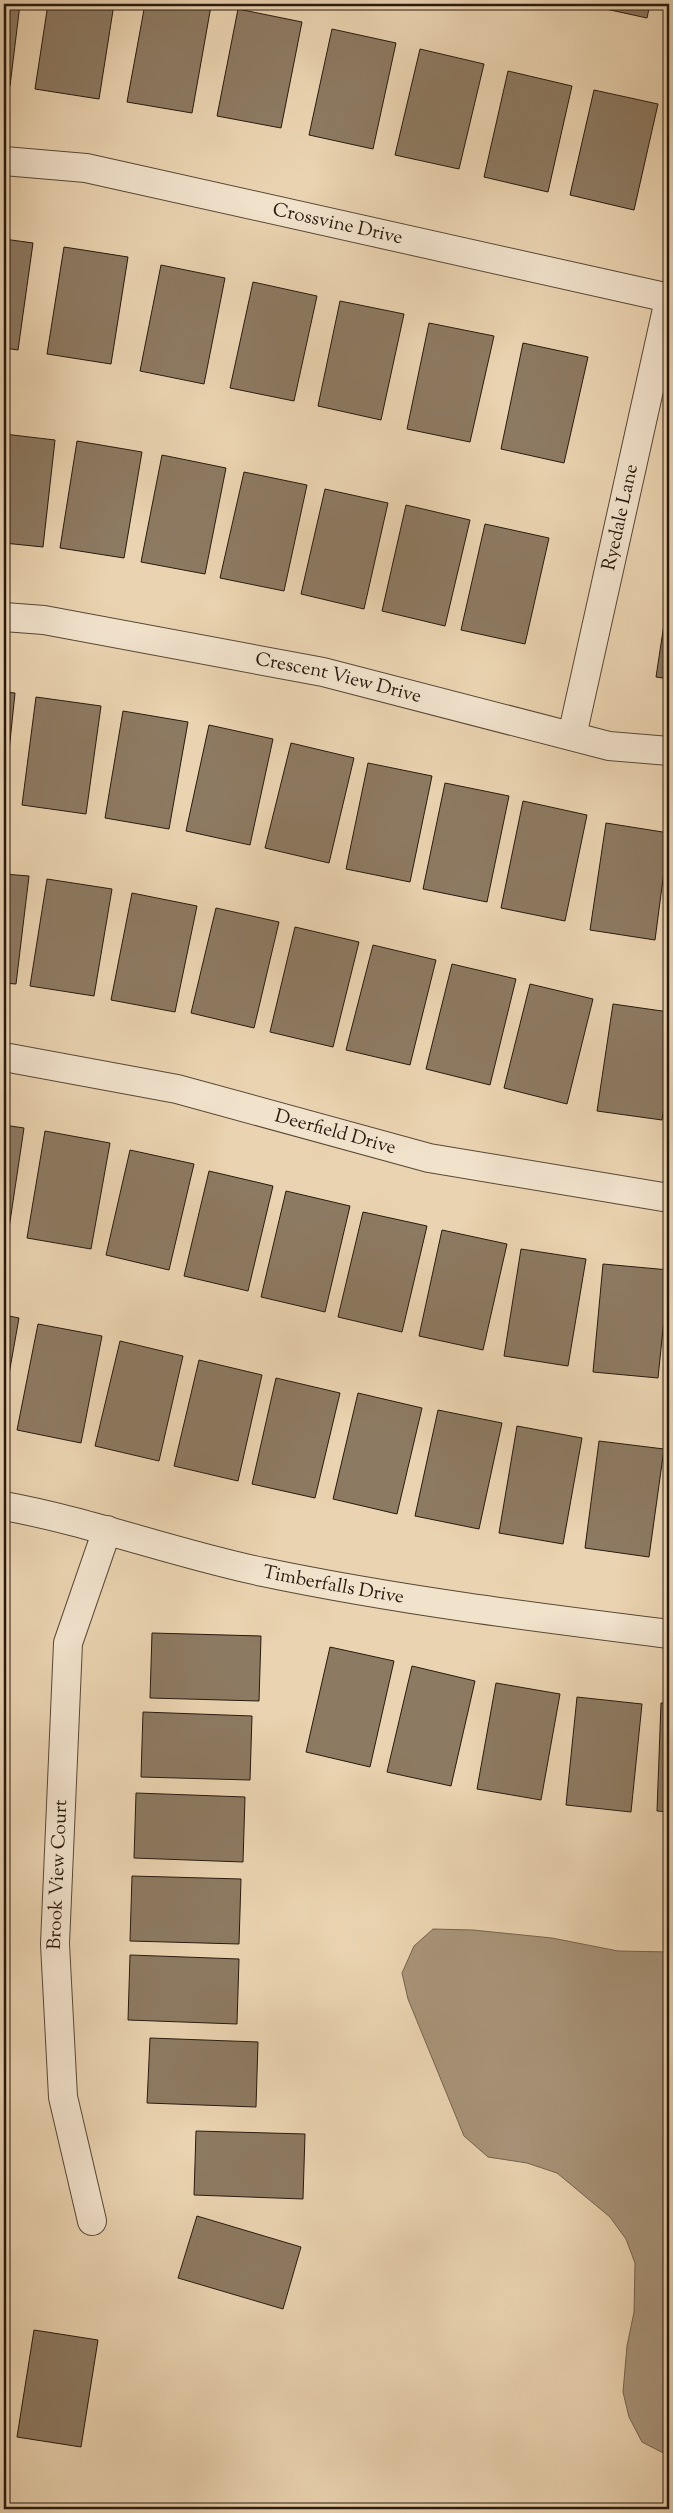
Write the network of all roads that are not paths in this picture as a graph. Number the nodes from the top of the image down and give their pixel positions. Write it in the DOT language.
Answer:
graph roads {
  1 [pos="4,161"];
  2 [pos="669,299"];
  3 [pos="4,617"];
  4 [pos="572,736"];
  5 [pos="669,751"];
  6 [pos="4,1057"];
  7 [pos="669,1198"];
  8 [pos="4,1506"];
  9 [pos="107,1530"];
  10 [pos="669,1634"];
  11 [pos="92,2221"];
  1 -- 2 [label="street, Crossvine Drive"];
  2 -- 4 [label="street, Ryedale Lane"];
  3 -- 4 [label="street, Crescent View Drive"];
  4 -- 5 [label="street, Crescent View Drive"];
  6 -- 7 [label="street, Deerfield Drive"];
  8 -- 9 [label="street, Timberfalls Drive"];
  9 -- 10 [label="street, Timberfalls Drive"];
  9 -- 11 [label="street, Brook View Court"];
}
